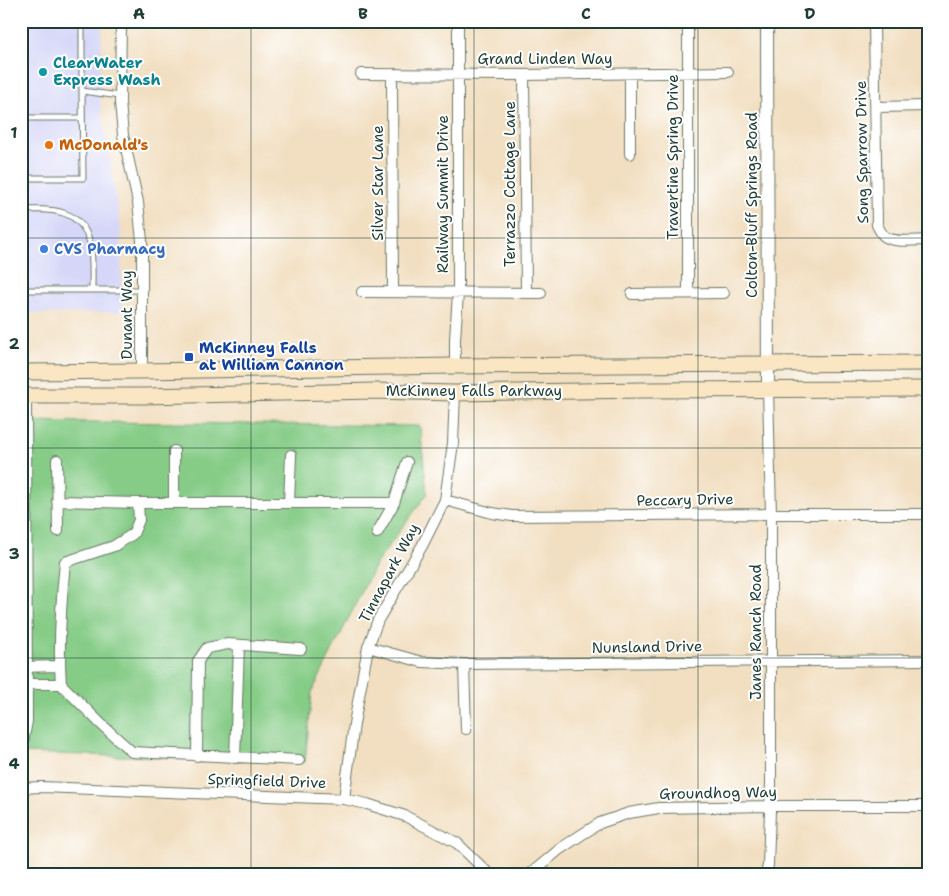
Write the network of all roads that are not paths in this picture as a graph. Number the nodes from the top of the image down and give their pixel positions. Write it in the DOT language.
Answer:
graph roads {
  1 [pos="82,21"];
  2 [pos="121,21"];
  3 [pos="458,21"];
  4 [pos="688,21"];
  5 [pos="767,21"];
  6 [pos="874,21"];
  7 [pos="728,72"];
  8 [pos="688,73"];
  9 [pos="361,74"];
  10 [pos="392,74"];
  11 [pos="458,74"];
  12 [pos="630,74"];
  13 [pos="524,75"];
  14 [pos="82,91"];
  15 [pos="120,96"];
  16 [pos="928,106"];
  17 [pos="876,107"];
  18 [pos="21,118"];
  19 [pos="82,118"];
  20 [pos="630,154"];
  21 [pos="21,178"];
  22 [pos="21,210"];
  23 [pos="928,240"];
  24 [pos="21,290"];
  25 [pos="92,290"];
  26 [pos="142,290"];
  27 [pos="362,292"];
  28 [pos="394,292"];
  29 [pos="458,293"];
  30 [pos="526,293"];
  31 [pos="540,293"];
  32 [pos="688,293"];
  33 [pos="724,293"];
  34 [pos="632,294"];
  35 [pos="769,363"];
  36 [pos="928,363"];
  37 [pos="455,366"];
  38 [pos="21,372"];
  39 [pos="142,372"];
  40 [pos="768,389"];
  41 [pos="928,389"];
  42 [pos="455,393"];
  43 [pos="24,396"];
  44 [pos="174,452"];
  45 [pos="291,455"];
  46 [pos="57,460"];
  47 [pos="407,462"];
  48 [pos="445,500"];
  49 [pos="57,501"];
  50 [pos="138,503"];
  51 [pos="174,503"];
  52 [pos="394,503"];
  53 [pos="289,504"];
  54 [pos="771,514"];
  55 [pos="928,514"];
  56 [pos="58,531"];
  57 [pos="377,533"];
  58 [pos="24,555"];
  59 [pos="238,646"];
  60 [pos="368,648"];
  61 [pos="301,649"];
  62 [pos="928,660"];
  63 [pos="770,661"];
  64 [pos="464,664"];
  65 [pos="24,666"];
  66 [pos="59,666"];
  67 [pos="24,684"];
  68 [pos="61,684"];
  69 [pos="466,729"];
  70 [pos="21,753"];
  71 [pos="197,756"];
  72 [pos="235,758"];
  73 [pos="299,760"];
  74 [pos="21,788"];
  75 [pos="344,799"];
  76 [pos="771,806"];
  77 [pos="928,806"];
  78 [pos="490,875"];
  79 [pos="529,875"];
  80 [pos="766,875"];
  1 -- 14 [label="lane"];
  2 -- 15 [label="street, Dunant Way"];
  3 -- 11 [label="street, Railway Summit Drive"];
  4 -- 8 [label="street, Travertine Spring Drive"];
  5 -- 35 [label="street, Colton-Bluff Springs Road"];
  6 -- 17 [label="street, Song Sparrow Drive"];
  7 -- 8 [label="street, Grand Linden Way"];
  8 -- 12 [label="street, Grand Linden Way"];
  8 -- 32 [label="street, Travertine Spring Drive"];
  9 -- 10 [label="street, Grand Linden Way"];
  10 -- 11 [label="street, Grand Linden Way"];
  10 -- 28 [label="street, Silver Star Lane"];
  11 -- 13 [label="street, Grand Linden Way"];
  11 -- 29 [label="street, Railway Summit Drive"];
  12 -- 13 [label="street, Grand Linden Way"];
  12 -- 20 [label="street"];
  13 -- 30 [label="street, Terrazzo Cottage Lane"];
  14 -- 15 [label="lane"];
  14 -- 19 [label="lane"];
  15 -- 26 [label="street, Dunant Way"];
  16 -- 17 [label="street"];
  17 -- 23 [label="street, Song Sparrow Drive"];
  18 -- 19 [label="lane"];
  19 -- 21 [label="lane"];
  22 -- 25 [label="lane"];
  24 -- 25 [label="lane"];
  25 -- 26 [label="lane"];
  26 -- 39 [label="street, Dunant Way"];
  27 -- 28 [label="street"];
  28 -- 29 [label="street"];
  29 -- 30 [label="street"];
  29 -- 37 [label="street, Railway Summit Drive"];
  30 -- 31 [label="street"];
  32 -- 33 [label="street"];
  32 -- 34 [label="street"];
  35 -- 36 [label="main road, McKinney Falls Parkway"];
  35 -- 37 [label="main road, McKinney Falls Parkway"];
  35 -- 40 [label="street, Colton-Bluff Springs Road"];
  37 -- 39 [label="main road, McKinney Falls Parkway"];
  37 -- 42 [label="main road"];
  38 -- 39 [label="main road, McKinney Falls Parkway"];
  40 -- 41 [label="main road, McKinney Falls Parkway"];
  40 -- 42 [label="main road, McKinney Falls Parkway"];
  40 -- 54 [label="street, Janes Ranch Road"];
  42 -- 43 [label="main road, McKinney Falls Parkway"];
  42 -- 48 [label="street, Tinnapark Way"];
  43 -- 58 [label="street"];
  44 -- 51 [label="street"];
  45 -- 53 [label="street"];
  46 -- 49 [label="street"];
  47 -- 52 [label="street"];
  48 -- 54 [label="street, Peccary Drive"];
  48 -- 60 [label="street, Tinnapark Way"];
  49 -- 50 [label="street"];
  49 -- 56 [label="street"];
  50 -- 51 [label="street"];
  50 -- 66 [label="street"];
  51 -- 53 [label="street"];
  52 -- 53 [label="street"];
  52 -- 57 [label="street"];
  54 -- 55 [label="street, Peccary Drive"];
  54 -- 63 [label="street, Janes Ranch Road"];
  58 -- 65 [label="street"];
  59 -- 61 [label="street"];
  59 -- 71 [label="street"];
  59 -- 72 [label="street"];
  60 -- 64 [label="street, Nunsland Drive"];
  60 -- 75 [label="street, Tinnapark Way"];
  62 -- 63 [label="street, Nunsland Drive"];
  63 -- 64 [label="street, Nunsland Drive"];
  63 -- 76 [label="street, Janes Ranch Road"];
  64 -- 69 [label="street"];
  65 -- 66 [label="street"];
  65 -- 67 [label="street"];
  66 -- 68 [label="street"];
  67 -- 68 [label="street"];
  67 -- 70 [label="street"];
  68 -- 71 [label="street"];
  71 -- 72 [label="street"];
  72 -- 73 [label="street"];
  74 -- 75 [label="street, Springfield Drive"];
  75 -- 78 [label="street, Springfield Drive"];
  76 -- 77 [label="street, Groundhog Way"];
  76 -- 79 [label="street, Groundhog Way"];
  76 -- 80 [label="street, Janes Ranch Road"];
}
